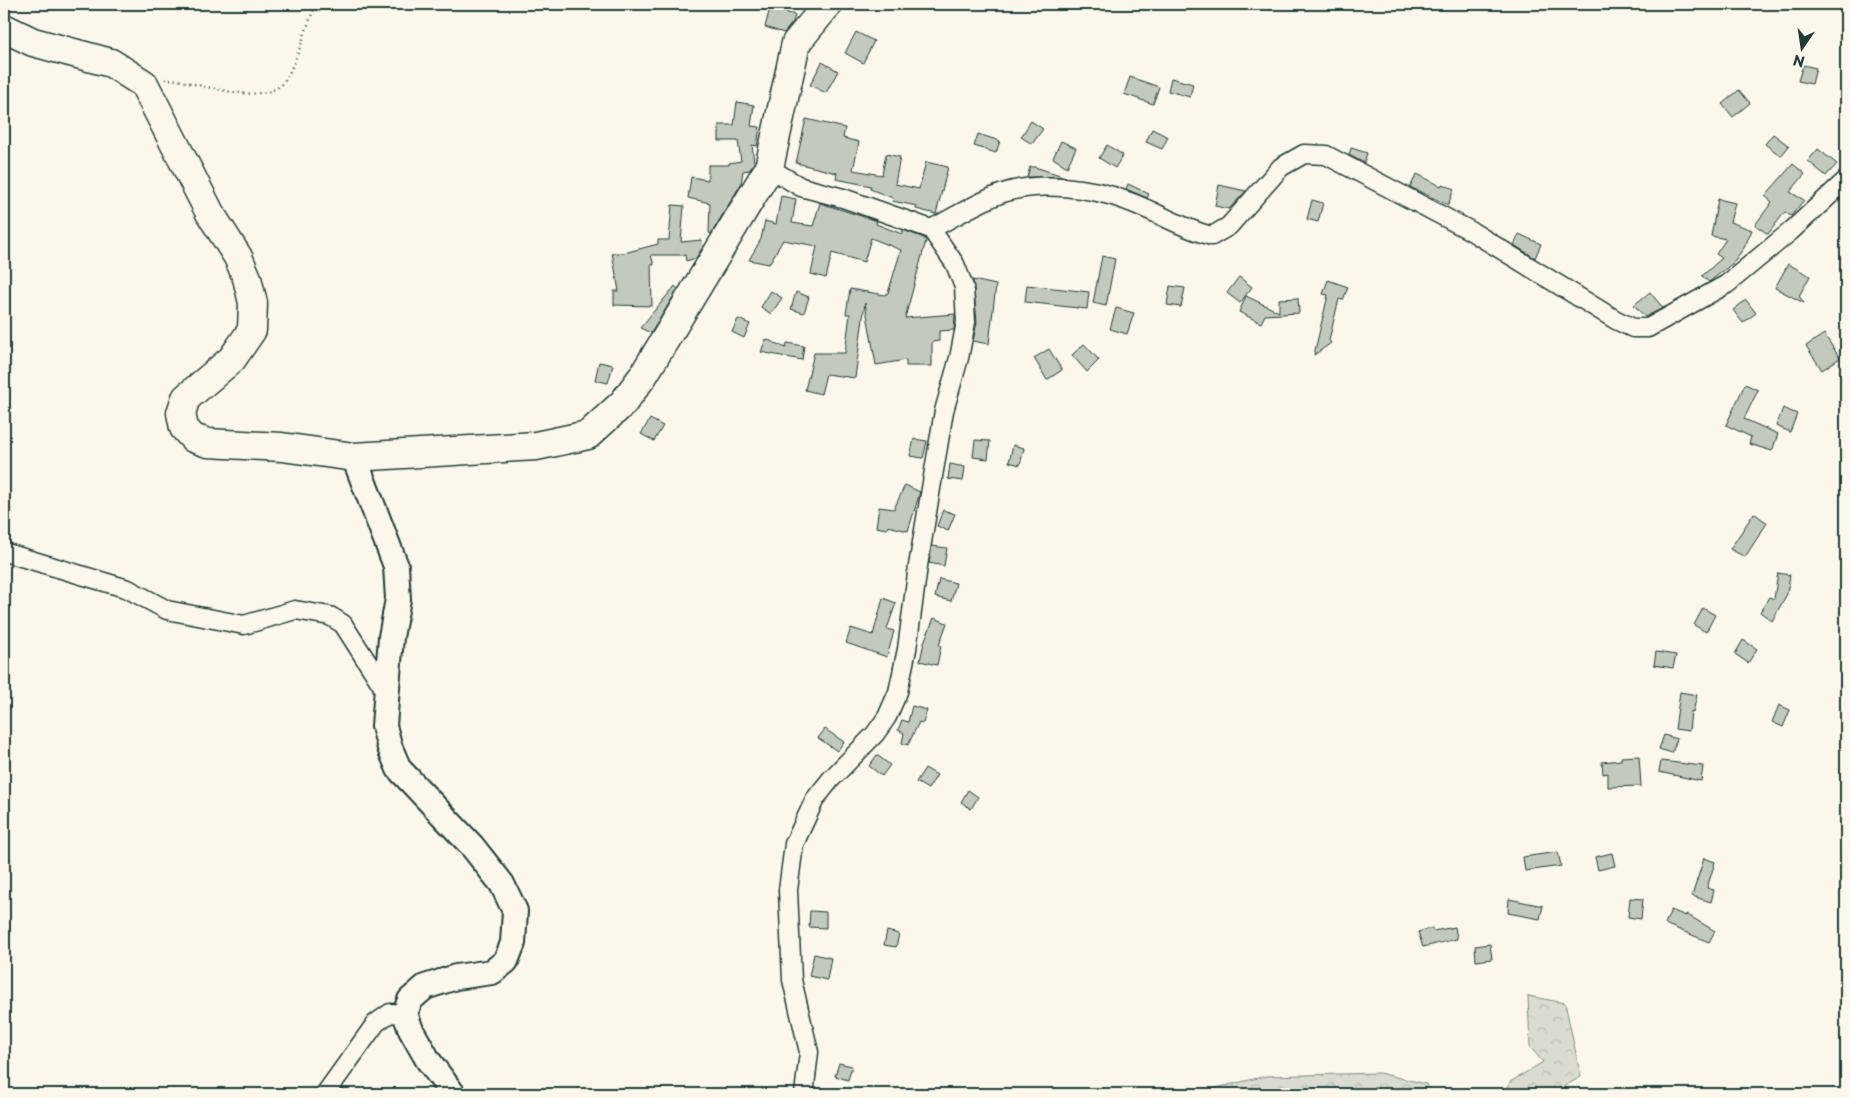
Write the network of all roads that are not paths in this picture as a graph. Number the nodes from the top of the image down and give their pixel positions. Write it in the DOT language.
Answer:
graph roads {
  1 [pos="828,4"];
  2 [pos="4,28"];
  3 [pos="769,168"];
  4 [pos="1846,180"];
  5 [pos="931,229"];
  6 [pos="354,457"];
  7 [pos="4,552"];
  8 [pos="387,693"];
  9 [pos="405,1014"];
  10 [pos="325,1094"];
  11 [pos="453,1094"];
  12 [pos="804,1094"];
  1 -- 3 [label="main road"];
  2 -- 6 [label="main road"];
  3 -- 5 [label="street"];
  3 -- 6 [label="main road"];
  4 -- 5 [label="street"];
  5 -- 12 [label="street"];
  6 -- 8 [label="main road"];
  7 -- 8 [label="street"];
  8 -- 9 [label="main road"];
  9 -- 10 [label="street"];
  9 -- 11 [label="main road"];
}
